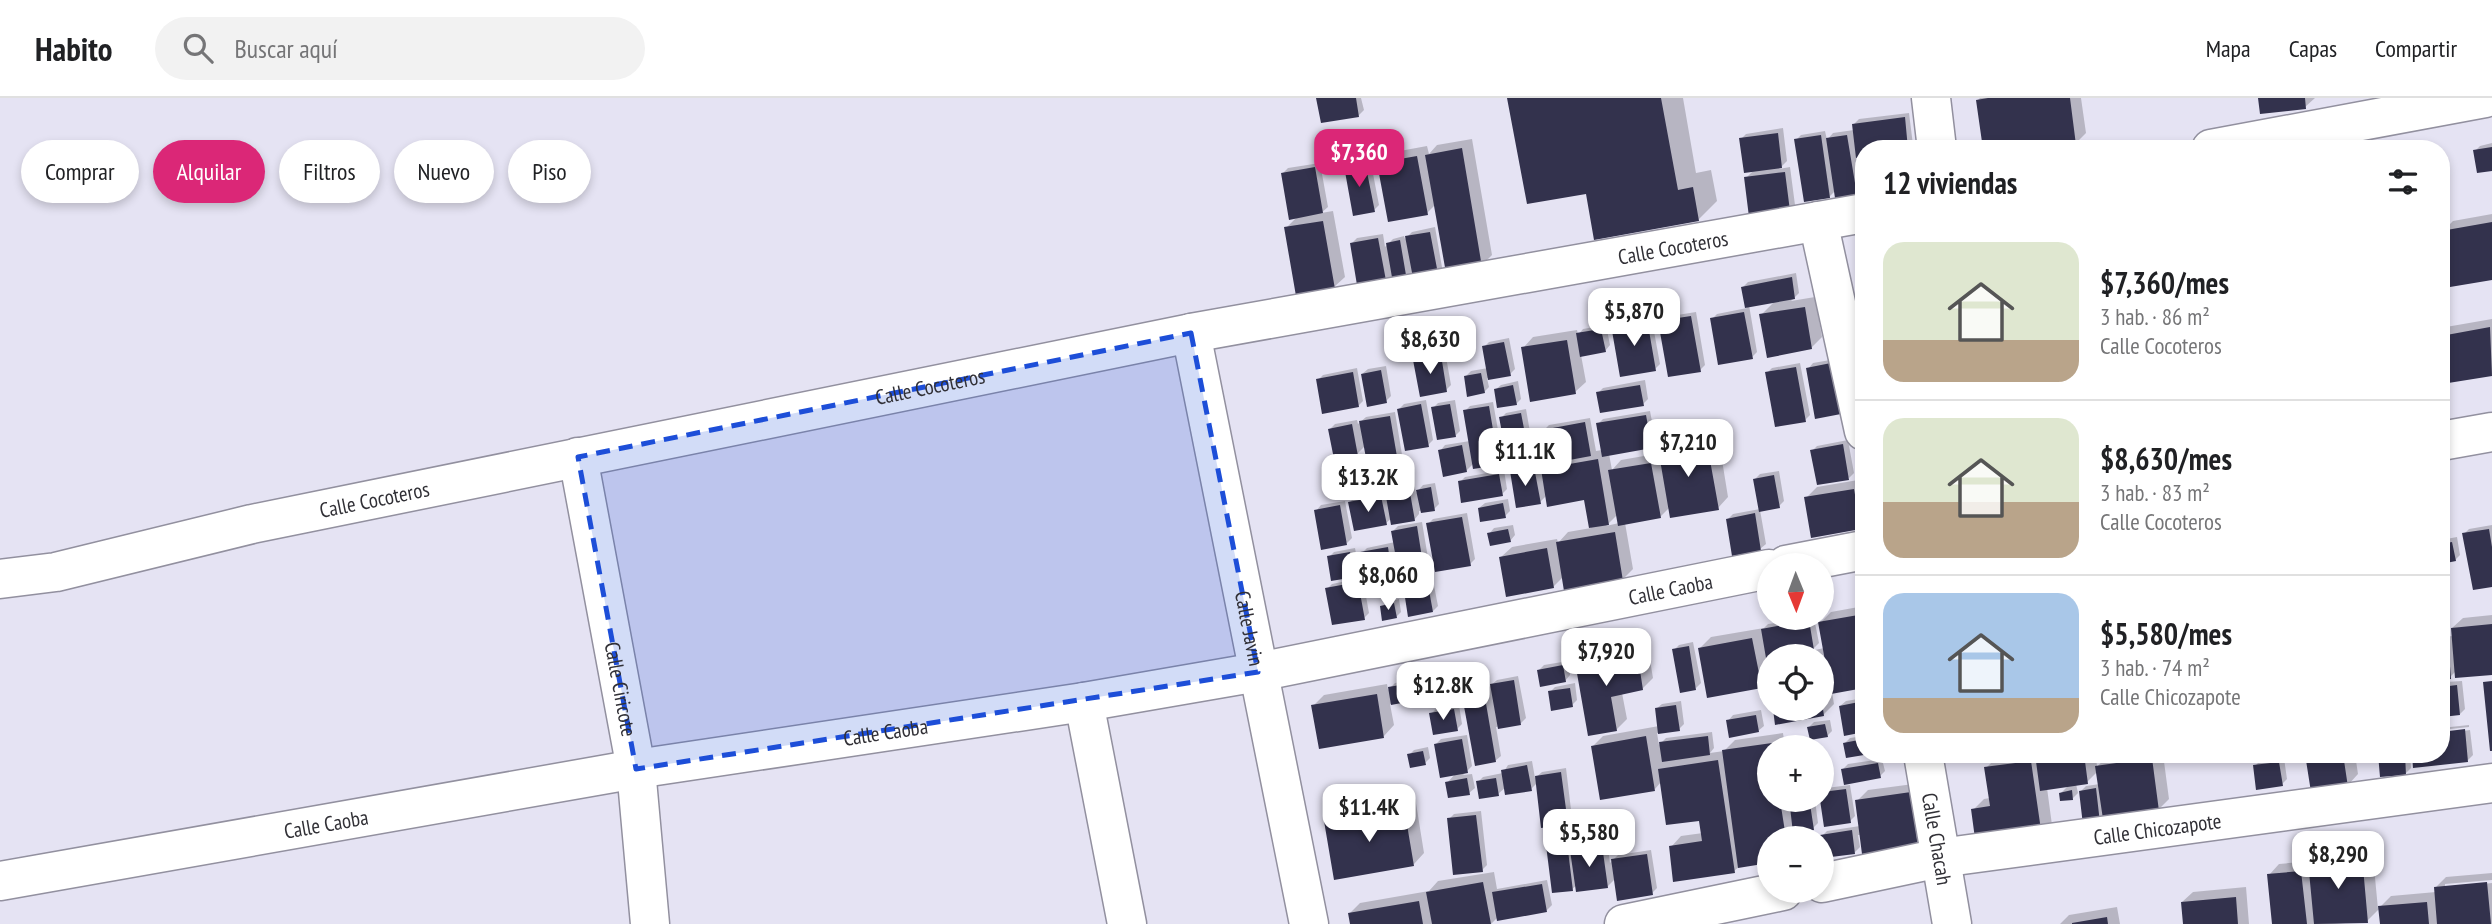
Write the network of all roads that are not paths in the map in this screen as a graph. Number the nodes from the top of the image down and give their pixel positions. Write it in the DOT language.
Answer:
graph roads {
  1 [pos="1931,98"];
  2 [pos="2485,98"];
  3 [pos="1936,140"];
  4 [pos="2259,140"];
  5 [pos="1855,215"];
  6 [pos="1818,221"];
  7 [pos="1191,333"];
  8 [pos="1855,389"];
  9 [pos="2492,432"];
  10 [pos="2450,439"];
  11 [pos="578,457"];
  12 [pos="1855,552"];
  13 [pos="1834,556"];
  14 [pos="1757,571"];
  15 [pos="0,579"];
  16 [pos="1258,672"];
  17 [pos="1084,702"];
  18 [pos="1924,763"];
  19 [pos="636,769"];
  20 [pos="2492,783"];
  21 [pos="1940,858"];
  22 [pos="1834,880"];
  23 [pos="0,881"];
  24 [pos="1757,896"];
  25 [pos="650,924"];
  26 [pos="1127,924"];
  27 [pos="1308,924"];
  28 [pos="1624,924"];
  29 [pos="1952,924"];
  1 -- 3 [label="street"];
  2 -- 4 [label="street"];
  5 -- 6 [label="street, Calle Cocoteros"];
  6 -- 7 [label="street, Calle Cocoteros"];
  6 -- 8 [label="street"];
  7 -- 11 [label="street, Calle Cocoteros"];
  7 -- 16 [label="street, Calle Javin"];
  9 -- 10 [label="street"];
  11 -- 15 [label="street, Calle Cocoteros"];
  11 -- 19 [label="street, Calle Ciricote"];
  12 -- 13 [label="street"];
  14 -- 16 [label="street, Calle Caoba"];
  16 -- 17 [label="street, Calle Caoba"];
  16 -- 27 [label="street, Calle Javin"];
  17 -- 19 [label="street, Calle Caoba"];
  17 -- 26 [label="street"];
  18 -- 21 [label="street, Calle Chacah"];
  19 -- 23 [label="street, Calle Caoba"];
  19 -- 25 [label="street, Calle Ciricote"];
  20 -- 21 [label="street, Calle Chicozapote"];
  21 -- 22 [label="street, Calle Chicozapote"];
  21 -- 29 [label="street, Calle Chacah"];
  24 -- 28 [label="street"];
}
